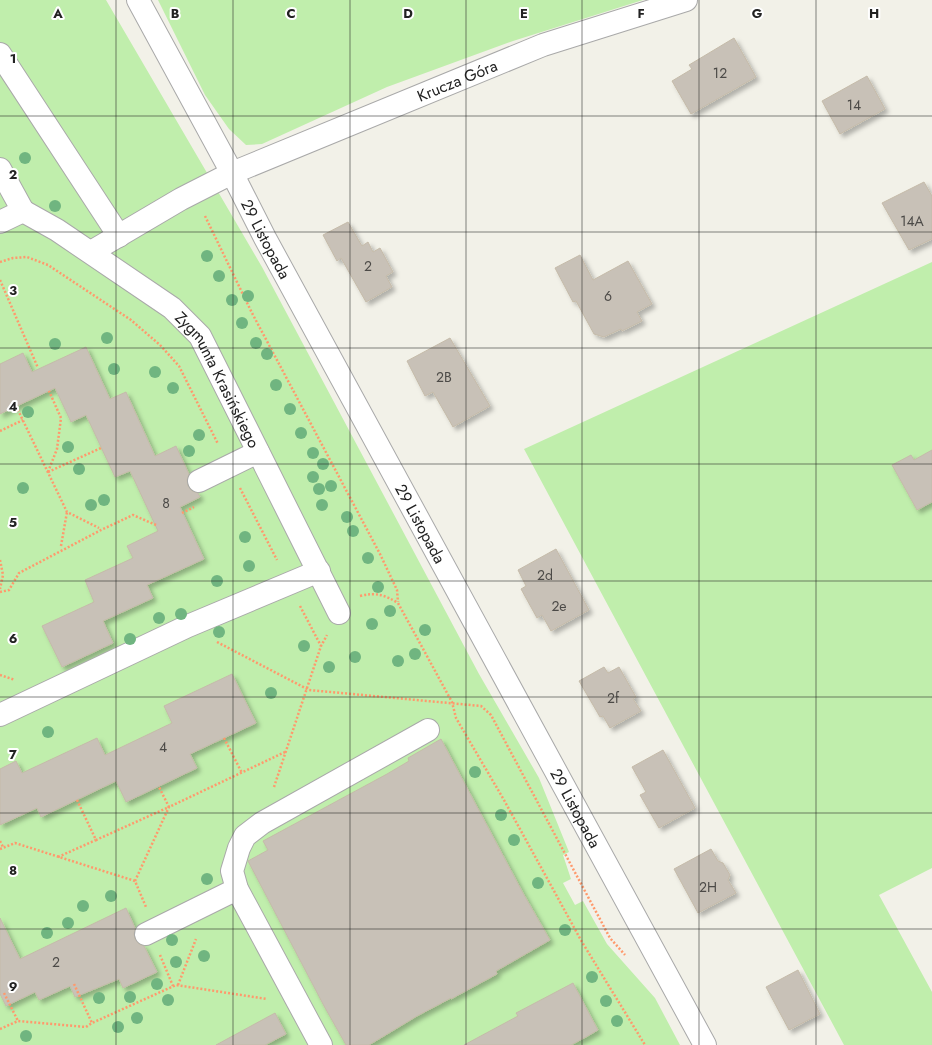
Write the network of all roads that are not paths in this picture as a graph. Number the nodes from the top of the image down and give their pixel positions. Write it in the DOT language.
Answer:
graph roads {
  1 [pos="138,0"];
  2 [pos="686,0"];
  3 [pos="0,54"];
  4 [pos="232,173"];
  5 [pos="3,174"];
  6 [pos="23,211"];
  7 [pos="0,222"];
  8 [pos="119,236"];
  9 [pos="91,252"];
  10 [pos="258,452"];
  11 [pos="199,481"];
  12 [pos="319,571"];
  13 [pos="337,608"];
  14 [pos="0,715"];
  15 [pos="428,730"];
  16 [pos="237,889"];
  17 [pos="146,934"];
  18 [pos="321,1045"];
  19 [pos="705,1045"];
  1 -- 4 [label="street, 29 Listopada"];
  2 -- 4 [label="street, Krucza Góra"];
  3 -- 8 [label="street"];
  4 -- 8 [label="street, Krucza Góra"];
  4 -- 19 [label="street, 29 Listopada"];
  5 -- 6 [label="street"];
  6 -- 7 [label="street"];
  6 -- 9 [label="street, Zygmunta Krasińskiego"];
  8 -- 9 [label="street, Krucza Góra"];
  9 -- 10 [label="street, Zygmunta Krasińskiego"];
  10 -- 11 [label="street"];
  10 -- 12 [label="street, Zygmunta Krasińskiego"];
  12 -- 13 [label="street, Zygmunta Krasińskiego"];
  12 -- 14 [label="street"];
  15 -- 16 [label="street"];
  16 -- 17 [label="street"];
  16 -- 18 [label="street"];
}
